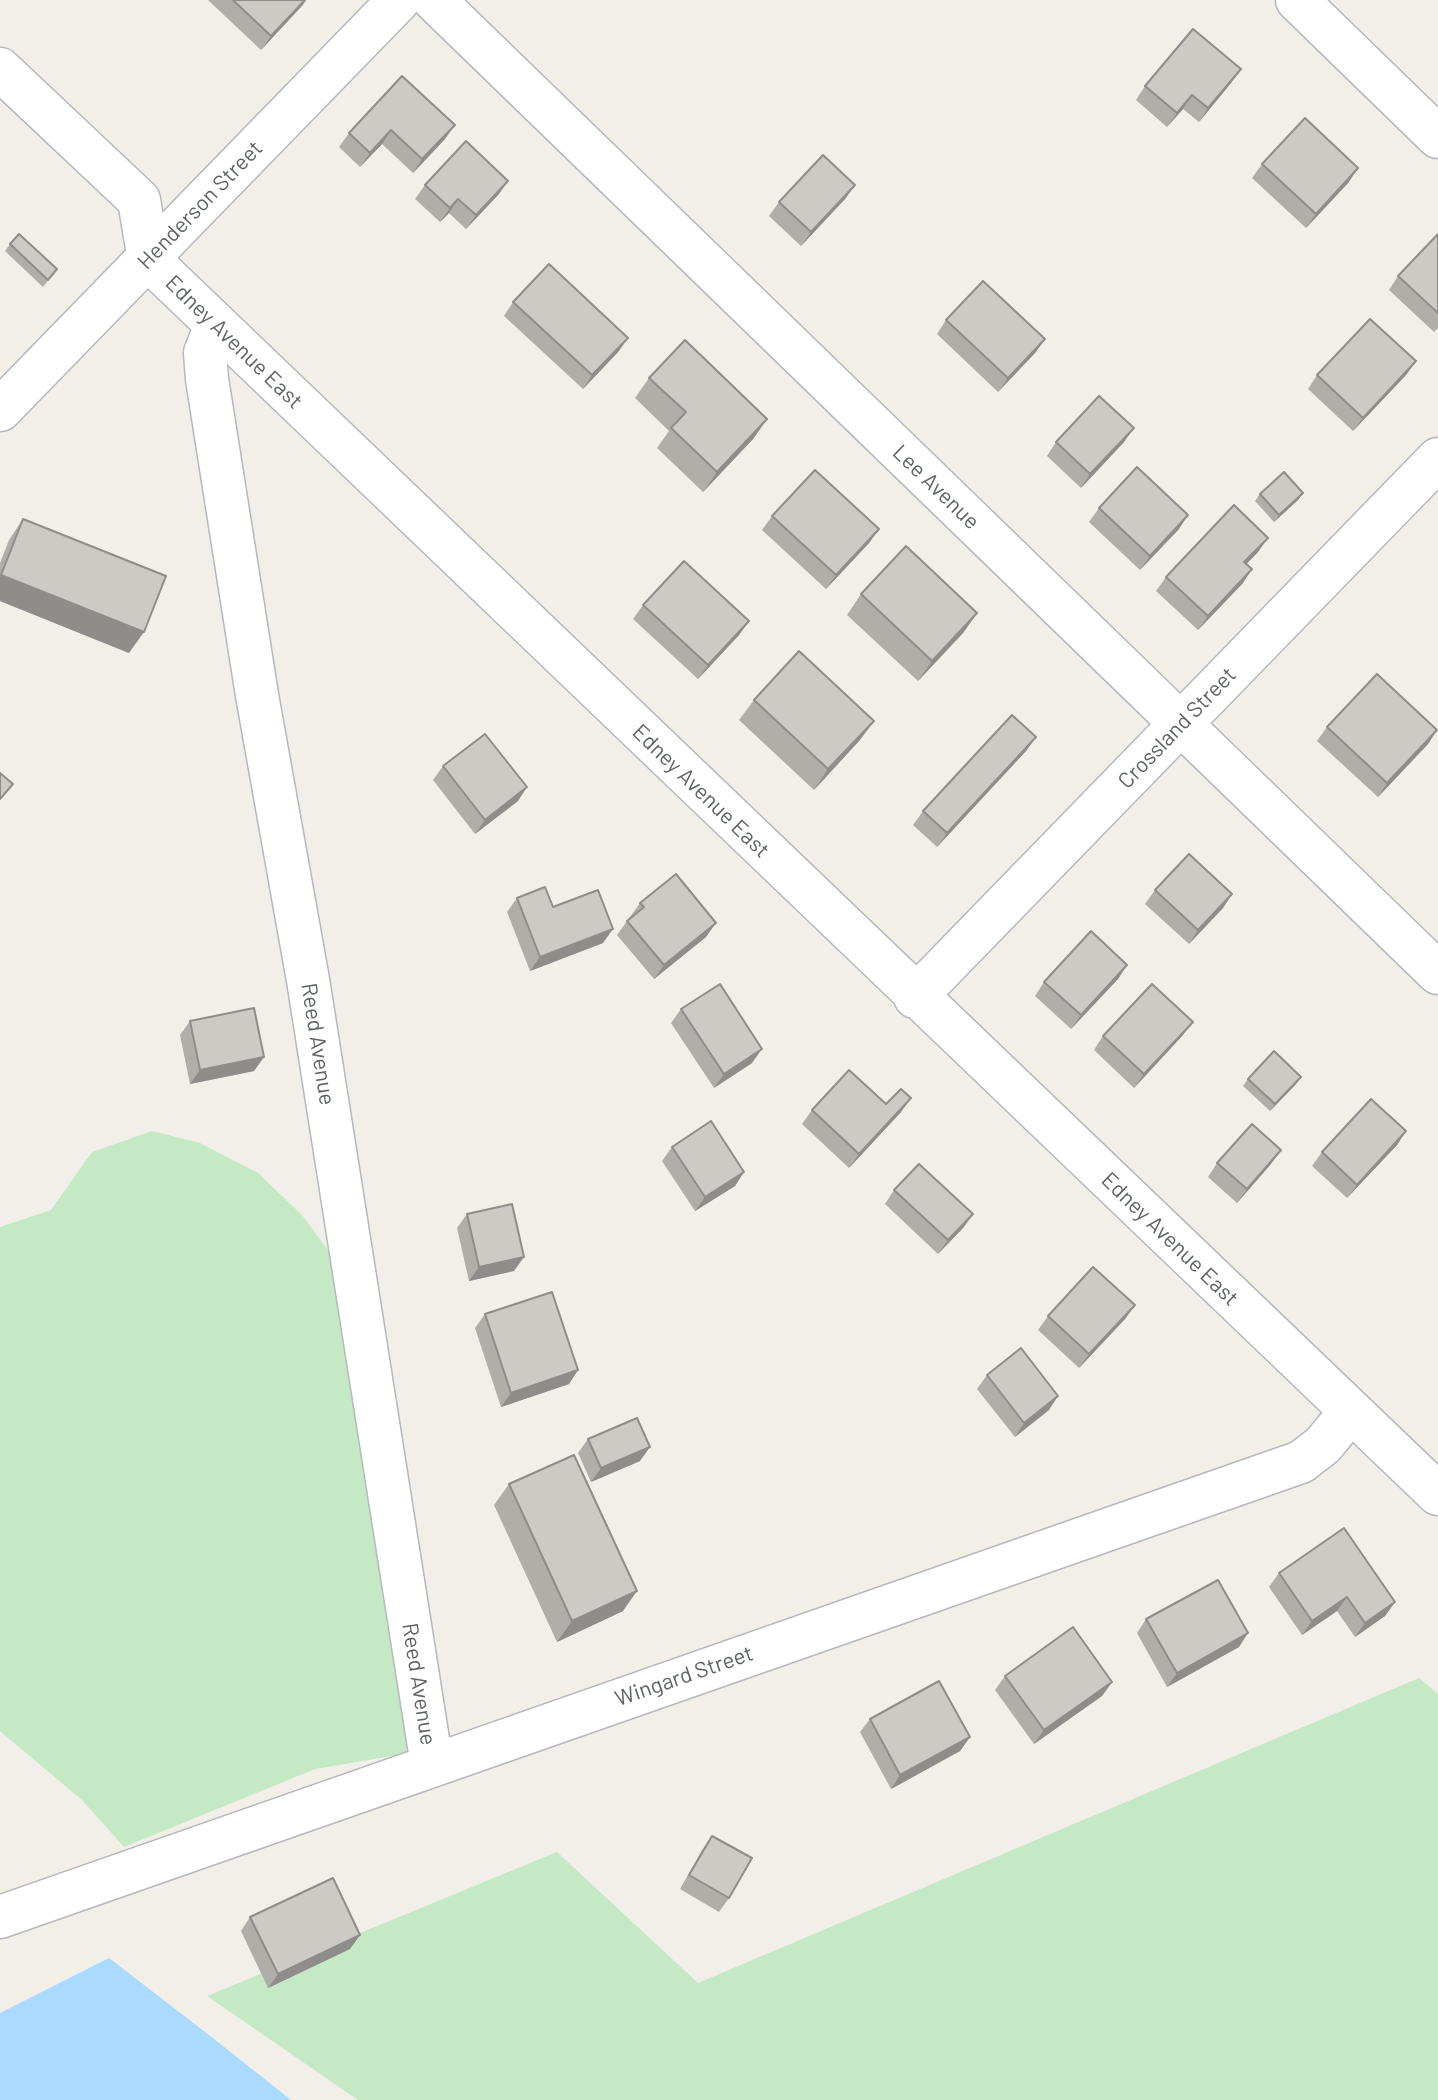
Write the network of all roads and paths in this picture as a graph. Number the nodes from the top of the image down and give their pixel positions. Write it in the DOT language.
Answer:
graph roads {
  1 [pos="399,0"];
  2 [pos="434,0"];
  3 [pos="1297,0"];
  4 [pos="0,69"];
  5 [pos="1438,137"];
  6 [pos="149,260"];
  7 [pos="216,325"];
  8 [pos="0,410"];
  9 [pos="1438,459"];
  10 [pos="1181,725"];
  11 [pos="1438,973"];
  12 [pos="915,997"];
  13 [pos="1351,1411"];
  14 [pos="1438,1494"];
  15 [pos="432,1765"];
  16 [pos="0,1917"];
  1 -- 6 [label="street, Henderson Street"];
  2 -- 10 [label="street, Lee Avenue"];
  3 -- 5 [label="street"];
  4 -- 6 [label="street, Edney Avenue East"];
  6 -- 7 [label="street, Edney Avenue East"];
  6 -- 8 [label="street, Henderson Street"];
  7 -- 12 [label="street, Edney Avenue East"];
  7 -- 15 [label="street, Reed Avenue"];
  9 -- 10 [label="street, Crossland Street"];
  10 -- 11 [label="street, Lee Avenue"];
  10 -- 12 [label="street, Crossland Street"];
  12 -- 13 [label="street, Edney Avenue East"];
  13 -- 14 [label="street, Edney Avenue East"];
  13 -- 15 [label="street, Wingard Street"];
  15 -- 16 [label="street, Wingard Street"];
}
